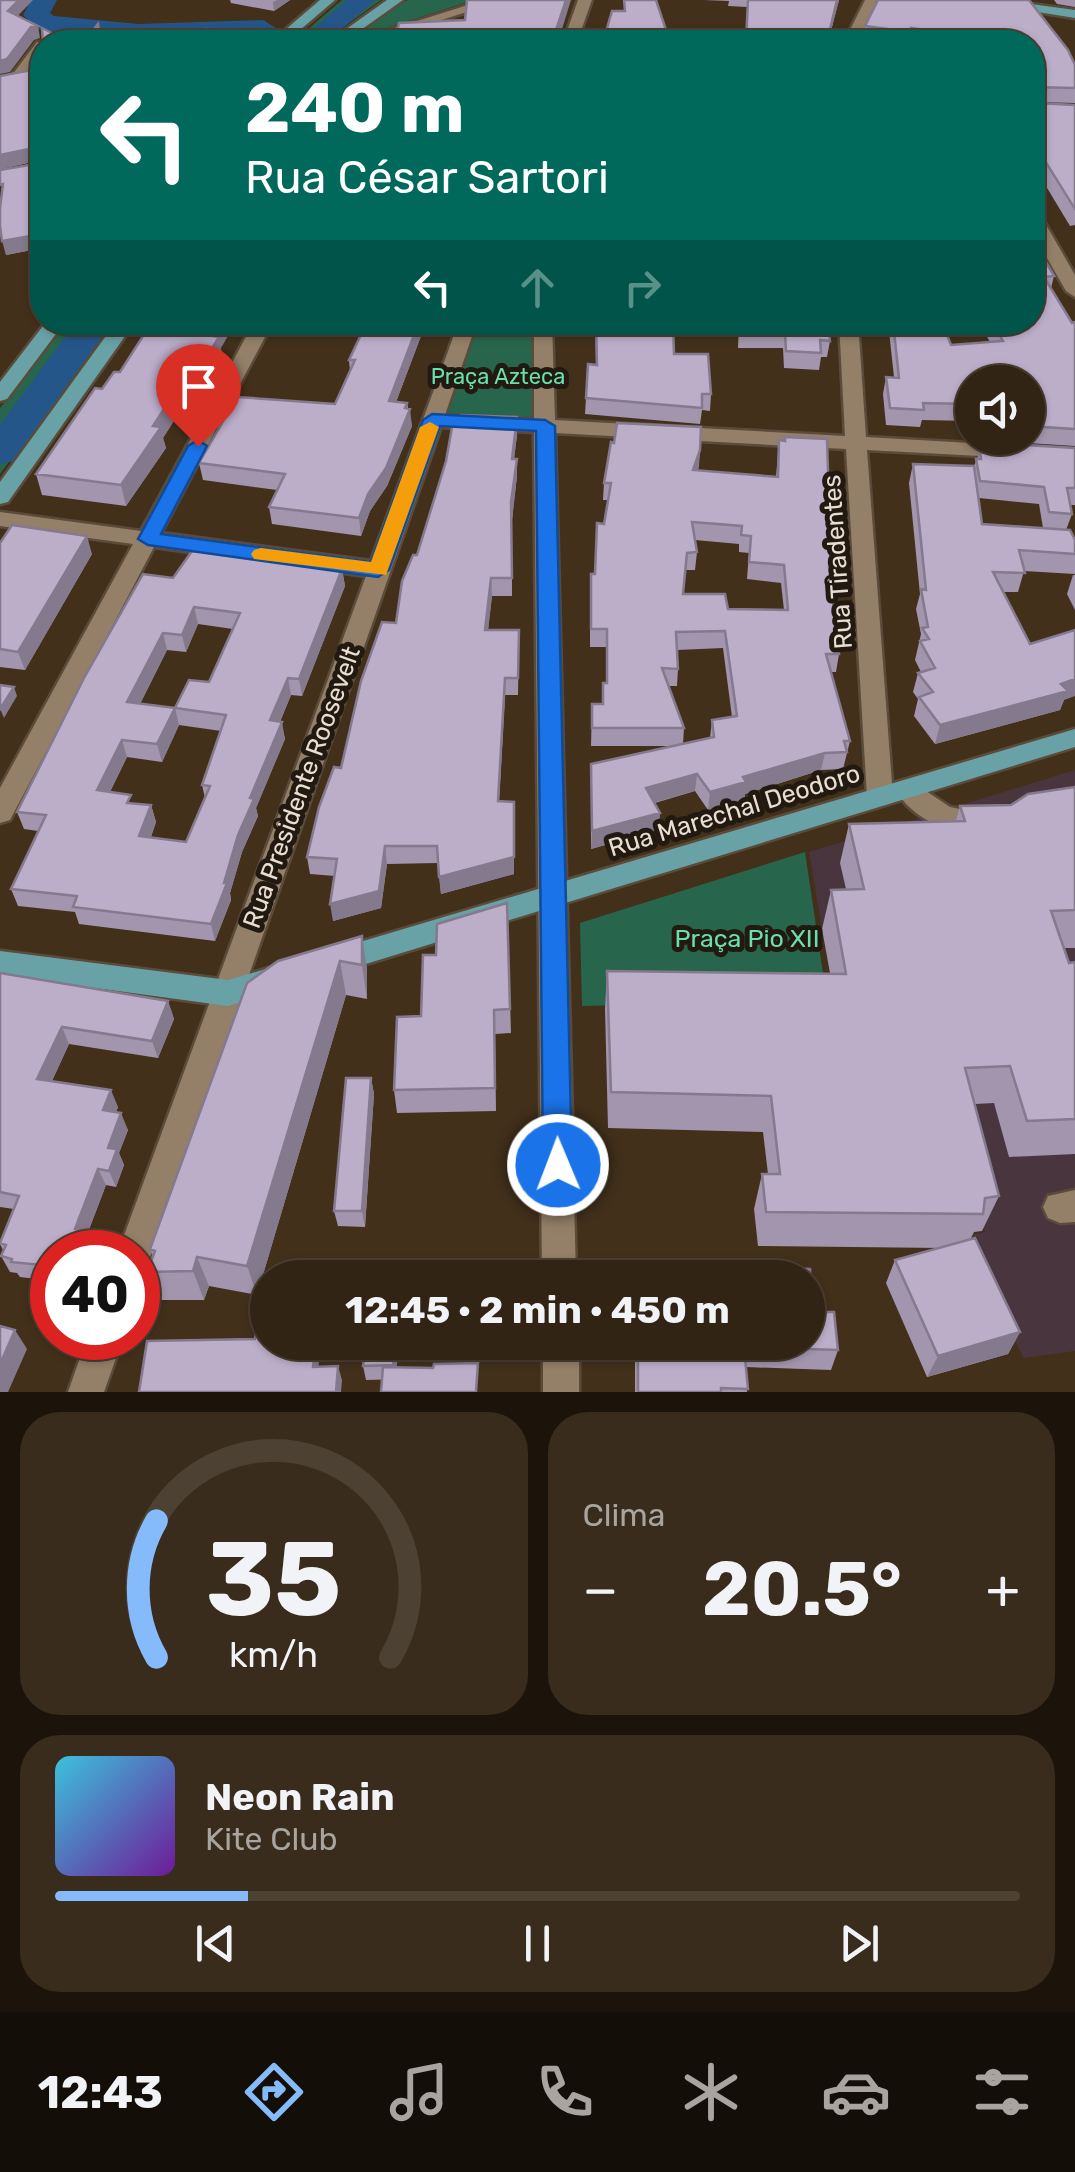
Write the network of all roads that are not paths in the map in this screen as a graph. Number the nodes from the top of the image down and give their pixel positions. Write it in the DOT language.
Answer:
graph roads {
  1 [pos="328,0"];
  2 [pos="396,0"];
  3 [pos="594,0"];
  4 [pos="872,0"];
  5 [pos="970,0"];
  6 [pos="495,2"];
  7 [pos="583,6"];
  8 [pos="1032,8"];
  9 [pos="1075,14"];
  10 [pos="1042,22"];
  11 [pos="292,30"];
  12 [pos="352,30"];
  13 [pos="398,30"];
  14 [pos="574,30"];
  15 [pos="857,30"];
  16 [pos="30,57"];
  17 [pos="8,80"];
  18 [pos="1045,238"];
  19 [pos="1075,242"];
  20 [pos="1050,246"];
  21 [pos="1075,291"];
  22 [pos="46,335"];
  23 [pos="117,335"];
  24 [pos="257,335"];
  25 [pos="464,335"];
  26 [pos="543,335"];
  27 [pos="849,335"];
  28 [pos="0,395"];
  29 [pos="432,420"];
  30 [pos="545,426"];
  31 [pos="856,443"];
  32 [pos="1075,455"];
  33 [pos="0,497"];
  34 [pos="0,519"];
  35 [pos="148,539"];
  36 [pos="378,570"];
  37 [pos="1075,738"];
  38 [pos="894,793"];
  39 [pos="0,813"];
  40 [pos="1000,820"];
  41 [pos="553,896"];
  42 [pos="0,963"];
  43 [pos="228,993"];
  44 [pos="143,1230"];
  45 [pos="560,1260"];
  46 [pos="97,1360"];
  47 [pos="561,1360"];
  48 [pos="86,1392"];
  49 [pos="562,1392"];
  1 -- 11 [label="main road"];
  2 -- 12 [label="main road"];
  3 -- 7 [label="street"];
  4 -- 15 [label="street"];
  5 -- 8 [label="main road"];
  6 -- 13 [label="street"];
  7 -- 14 [label="street"];
  8 -- 9 [label="main road"];
  8 -- 10 [label="street"];
  16 -- 17 [label="street"];
  18 -- 20 [label="street"];
  19 -- 20 [label="street"];
  20 -- 21 [label="street"];
  22 -- 28 [label="main road"];
  23 -- 33 [label="main road"];
  24 -- 35 [label="street"];
  25 -- 29 [label="street, Rua Presidente Roosevelt"];
  26 -- 30 [label="street"];
  27 -- 31 [label="street, Rua Tiradentes"];
  29 -- 30 [label="street"];
  29 -- 36 [label="street, Rua Presidente Roosevelt"];
  30 -- 31 [label="street"];
  30 -- 41 [label="street"];
  31 -- 32 [label="street"];
  31 -- 38 [label="street, Rua Tiradentes"];
  34 -- 35 [label="street"];
  35 -- 36 [label="street"];
  35 -- 39 [label="street"];
  36 -- 43 [label="street, Rua Presidente Roosevelt"];
  37 -- 38 [label="main road, Rua Marechal Deodoro"];
  38 -- 40 [label="street"];
  38 -- 41 [label="main road, Rua Marechal Deodoro"];
  41 -- 43 [label="main road, Rua Marechal Deodoro"];
  41 -- 45 [label="street"];
  42 -- 43 [label="main road, Rua Marechal Deodoro"];
  43 -- 44 [label="street, Rua Presidente Roosevelt"];
  46 -- 48 [label="street"];
  47 -- 49 [label="street"];
}
